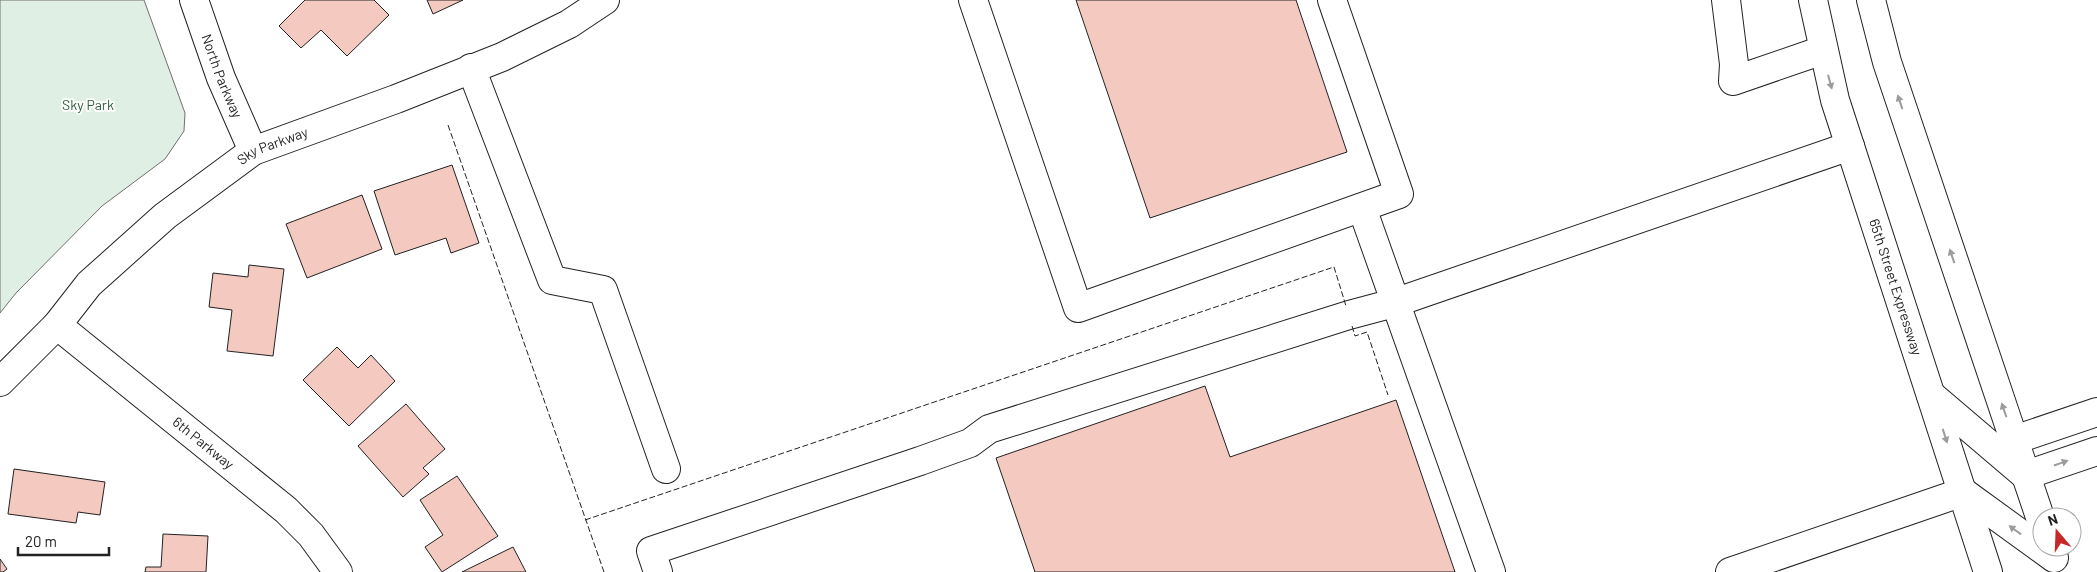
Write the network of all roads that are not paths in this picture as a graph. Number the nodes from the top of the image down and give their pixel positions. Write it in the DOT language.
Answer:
graph roads {
  1 [pos="194,0"];
  2 [pos="605,0"];
  3 [pos="973,0"];
  4 [pos="1332,0"];
  5 [pos="1726,0"];
  6 [pos="1814,0"];
  7 [pos="1875,1"];
  8 [pos="1822,50"];
  9 [pos="471,68"];
  10 [pos="1850,146"];
  11 [pos="253,151"];
  12 [pos="1362,208"];
  13 [pos="1394,303"];
  14 [pos="57,325"];
  15 [pos="0,382"];
  16 [pos="1931,395"];
  17 [pos="2097,412"];
  18 [pos="2014,440"];
  19 [pos="2097,451"];
  20 [pos="666,469"];
  21 [pos="2026,475"];
  22 [pos="1962,492"];
  23 [pos="2037,507"];
  24 [pos="2054,559"];
  25 [pos="338,572"];
  26 [pos="658,572"];
  27 [pos="1491,572"];
  28 [pos="1730,572"];
  29 [pos="1988,572"];
  1 -- 11 [label="main road, North Parkway"];
  2 -- 9 [label="main road, Sky Parkway"];
  3 -- 12 [label="main road"];
  4 -- 12 [label="main road"];
  5 -- 8 [label="main road"];
  6 -- 8 [label="main road, 65th Street Expressway"];
  18 -- 7 [label="main road, one-way"];
  8 -- 10 [label="main road, 65th Street Expressway, one-way"];
  9 -- 11 [label="main road, Sky Parkway"];
  9 -- 20 [label="main road"];
  10 -- 13 [label="main road"];
  10 -- 16 [label="main road, 65th Street Expressway"];
  11 -- 14 [label="main road, Sky Parkway"];
  12 -- 13 [label="main road"];
  13 -- 26 [label="main road"];
  13 -- 27 [label="main road"];
  14 -- 15 [label="main road, Sky Parkway"];
  14 -- 25 [label="main road, 6th Parkway"];
  16 -- 21 [label="main road"];
  16 -- 22 [label="main road, 65th Street Expressway, one-way"];
  17 -- 18 [label="main road"];
  18 -- 21 [label="main road"];
  21 -- 19 [label="main road, one-way"];
  21 -- 23 [label="main road"];
  24 -- 22 [label="main road, one-way"];
  22 -- 28 [label="main road"];
  22 -- 29 [label="main road, 65th Street Expressway"];
}
